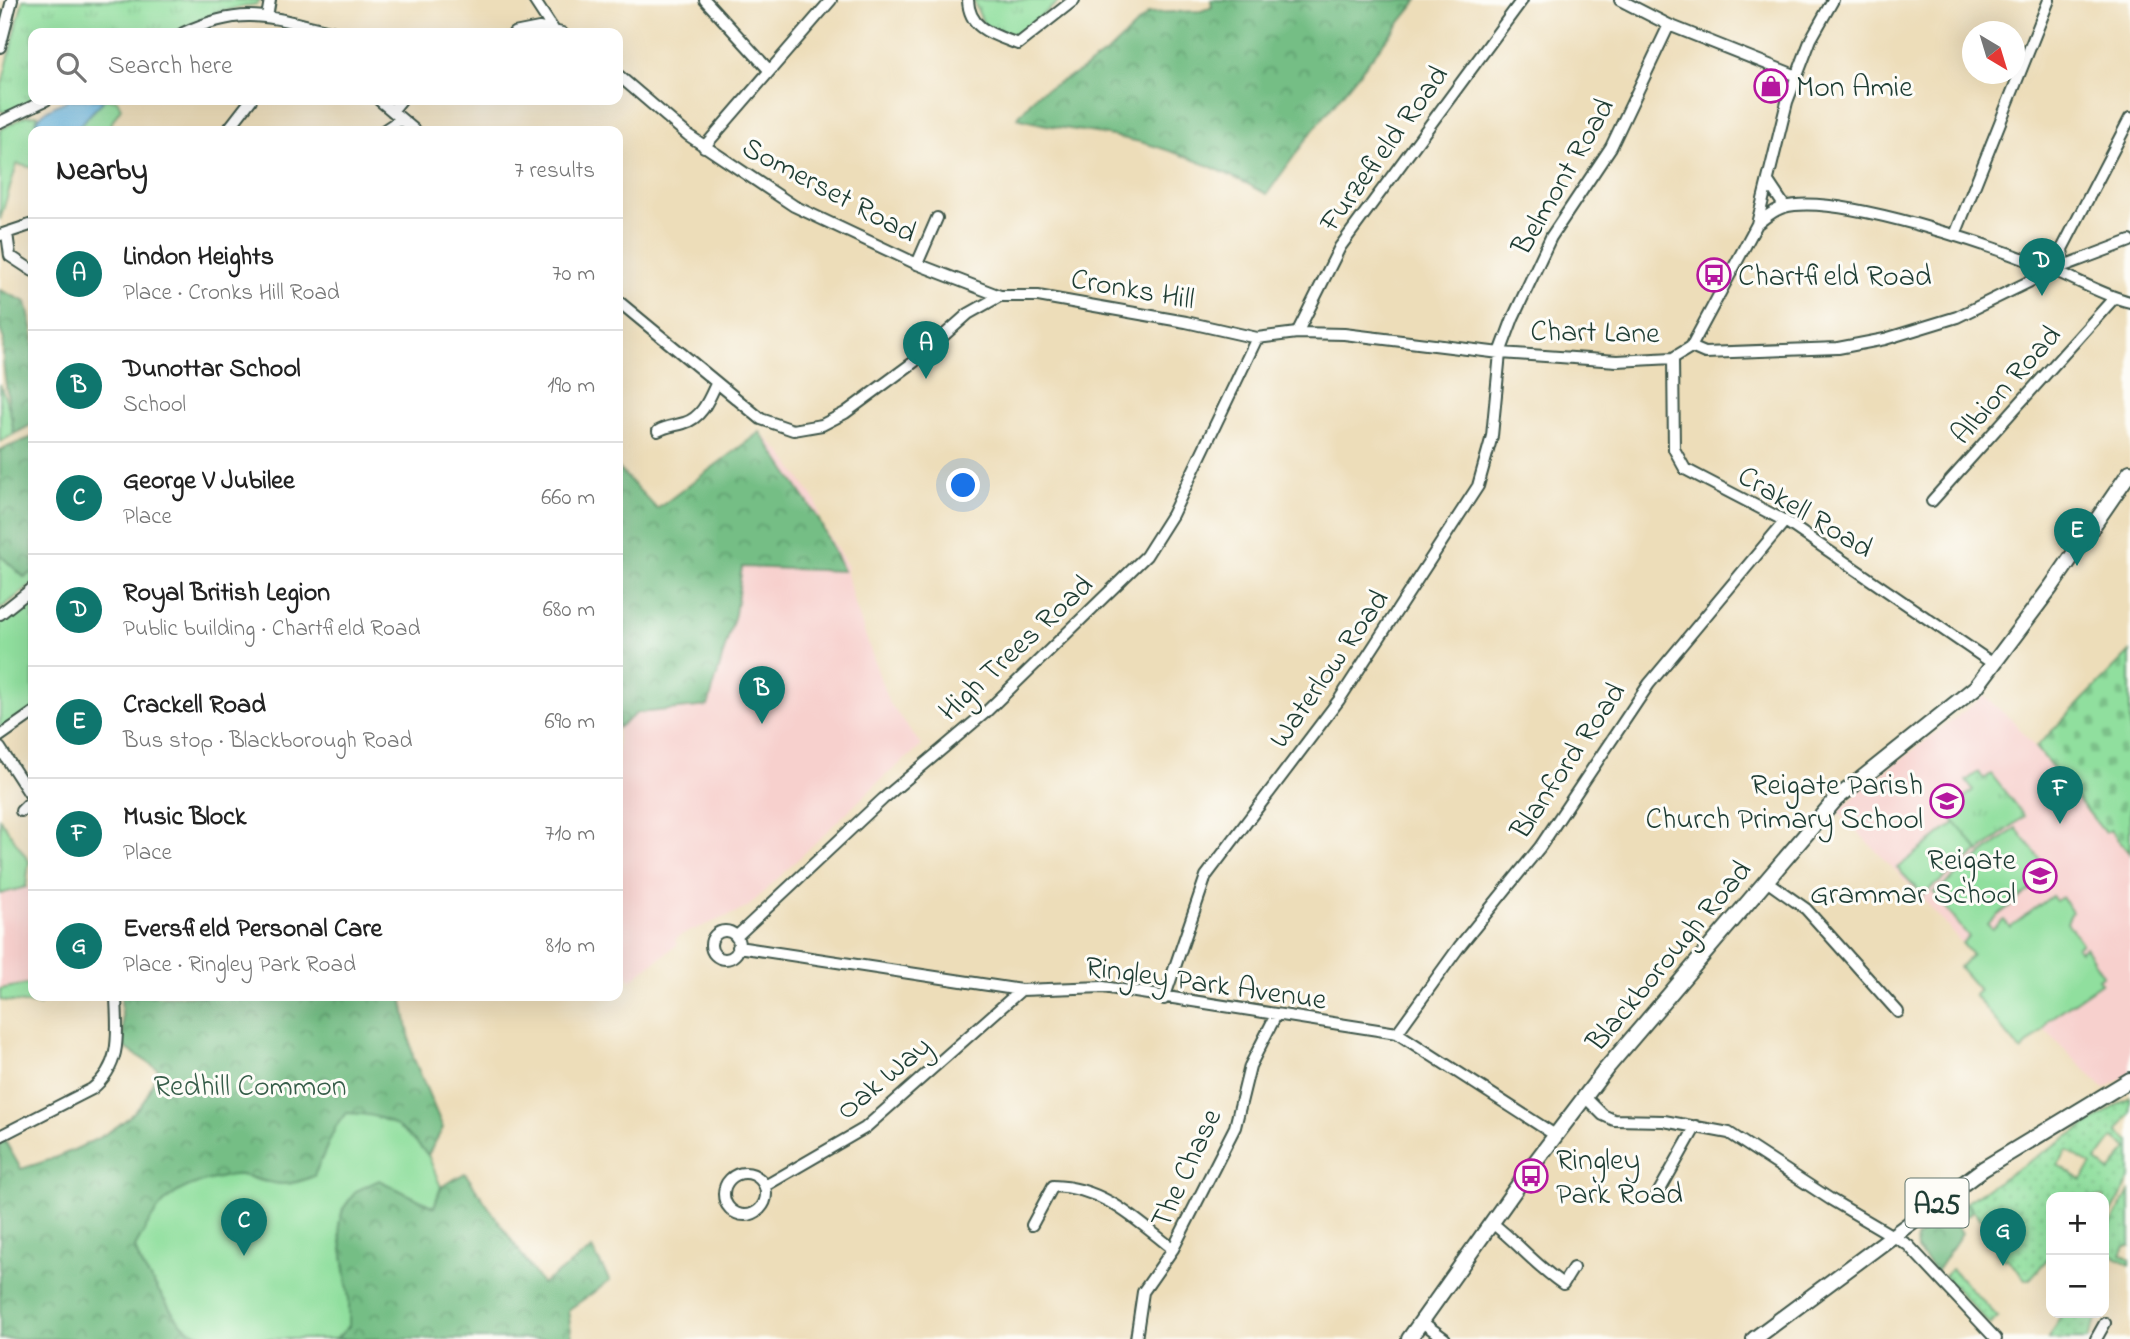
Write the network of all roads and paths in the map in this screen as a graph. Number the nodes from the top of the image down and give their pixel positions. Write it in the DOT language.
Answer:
graph roads {
  1 [pos="12,0"];
  2 [pos="270,0"];
  3 [pos="534,0"];
  4 [pos="705,0"];
  5 [pos="831,0"];
  6 [pos="968,0"];
  7 [pos="1074,0"];
  8 [pos="1521,0"];
  9 [pos="1620,0"];
  10 [pos="1821,0"];
  11 [pos="1833,0"];
  12 [pos="2049,0"];
  13 [pos="1826,15"];
  14 [pos="267,17"];
  15 [pos="1669,25"];
  16 [pos="197,28"];
  17 [pos="305,28"];
  18 [pos="556,28"];
  19 [pos="0,47"];
  20 [pos="769,70"];
  21 [pos="1797,76"];
  22 [pos="623,79"];
  23 [pos="36,105"];
  24 [pos="247,105"];
  25 [pos="385,105"];
  26 [pos="397,105"];
  27 [pos="392,111"];
  28 [pos="2130,118"];
  29 [pos="401,119"];
  30 [pos="0,122"];
  31 [pos="231,126"];
  32 [pos="390,126"];
  33 [pos="410,126"];
  34 [pos="704,148"];
  35 [pos="1769,183"];
  36 [pos="1785,207"];
  37 [pos="937,218"];
  38 [pos="1756,224"];
  39 [pos="28,226"];
  40 [pos="4,234"];
  41 [pos="1955,235"];
  42 [pos="2130,241"];
  43 [pos="917,264"];
  44 [pos="28,268"];
  45 [pos="2058,268"];
  46 [pos="1000,296"];
  47 [pos="2113,298"];
  48 [pos="2130,302"];
  49 [pos="623,306"];
  50 [pos="1297,333"];
  51 [pos="1257,338"];
  52 [pos="1691,347"];
  53 [pos="1500,353"];
  54 [pos="1673,358"];
  55 [pos="716,384"];
  56 [pos="658,431"];
  57 [pos="2130,472"];
  58 [pos="1932,501"];
  59 [pos="1785,521"];
  60 [pos="28,592"];
  61 [pos="0,614"];
  62 [pos="1992,663"];
  63 [pos="28,716"];
  64 [pos="0,736"];
  65 [pos="0,748"];
  66 [pos="28,792"];
  67 [pos="28,805"];
  68 [pos="21,811"];
  69 [pos="1765,880"];
  70 [pos="737,942"];
  71 [pos="1021,990"];
  72 [pos="1164,999"];
  73 [pos="116,1001"];
  74 [pos="1898,1012"];
  75 [pos="1276,1015"];
  76 [pos="1397,1033"];
  77 [pos="2130,1080"];
  78 [pos="1585,1097"];
  79 [pos="1696,1126"];
  80 [pos="1555,1135"];
  81 [pos="0,1136"];
  82 [pos="765,1186"];
  83 [pos="1656,1197"];
  84 [pos="1492,1223"];
  85 [pos="1032,1225"];
  86 [pos="1894,1236"];
  87 [pos="1173,1249"];
  88 [pos="1573,1268"];
  89 [pos="1422,1322"];
  90 [pos="2105,1323"];
  91 [pos="1136,1339"];
  92 [pos="1409,1339"];
  93 [pos="1445,1339"];
  94 [pos="1754,1339"];
  95 [pos="1996,1339"];
  96 [pos="2096,1339"];
  1 -- 19 [label="street"];
  2 -- 14 [label="street"];
  3 -- 18 [label="street"];
  4 -- 20 [label="street"];
  5 -- 20 [label="street"];
  6 -- 7 [label="street"];
  8 -- 50 [label="street, Furzefield Road"];
  9 -- 15 [label="street"];
  10 -- 13 [label="street"];
  11 -- 13 [label="street, Chart Lane"];
  12 -- 41 [label="street"];
  13 -- 21 [label="street, Chart Lane"];
  14 -- 16 [label="street"];
  14 -- 17 [label="street"];
  15 -- 21 [label="street"];
  15 -- 53 [label="street, Belmont Road"];
  20 -- 34 [label="street"];
  21 -- 35 [label="street, Chart Lane"];
  22 -- 34 [label="street, Somerset Road"];
  23 -- 30 [label="street"];
  24 -- 31 [label="street"];
  25 -- 27 [label="street"];
  26 -- 27 [label="street"];
  27 -- 29 [label="street"];
  28 -- 45 [label="street"];
  29 -- 32 [label="street"];
  29 -- 33 [label="street"];
  34 -- 43 [label="street, Somerset Road"];
  35 -- 36 [label="street"];
  35 -- 38 [label="street, Chart Lane"];
  36 -- 38 [label="street"];
  36 -- 41 [label="street"];
  37 -- 43 [label="street"];
  38 -- 52 [label="street, Chart Lane"];
  39 -- 40 [label="street"];
  40 -- 44 [label="street"];
  41 -- 45 [label="street"];
  42 -- 45 [label="street"];
  43 -- 46 [label="street, Somerset Road"];
  45 -- 47 [label="street"];
  45 -- 52 [label="street"];
  46 -- 51 [label="street, Cronks Hill"];
  46 -- 55 [label="street"];
  47 -- 48 [label="street"];
  47 -- 58 [label="street, Albion Road"];
  49 -- 55 [label="street"];
  50 -- 51 [label="street, Chart Lane"];
  50 -- 53 [label="street, Chart Lane"];
  51 -- 70 [label="street, High Trees Road"];
  52 -- 54 [label="street, Chart Lane"];
  53 -- 54 [label="street, Chart Lane"];
  53 -- 72 [label="street, Waterlow Road"];
  54 -- 59 [label="street, Crakell Road"];
  55 -- 56 [label="street"];
  57 -- 62 [label="main road, Blackborough Road"];
  59 -- 62 [label="street, Crakell Road"];
  59 -- 76 [label="street, Blanford Road"];
  60 -- 61 [label="street"];
  62 -- 69 [label="main road, Blackborough Road"];
  63 -- 64 [label="street"];
  65 -- 66 [label="street"];
  67 -- 68 [label="street"];
  69 -- 74 [label="street"];
  69 -- 78 [label="main road, Blackborough Road"];
  70 -- 71 [label="street, Ringley Park Avenue"];
  71 -- 72 [label="street, Ringley Park Avenue"];
  71 -- 82 [label="street, Oak Way"];
  72 -- 75 [label="street, Ringley Park Avenue"];
  73 -- 81 [label="street"];
  75 -- 76 [label="street, Ringley Park Avenue"];
  75 -- 87 [label="street, The Chase"];
  76 -- 80 [label="street, Ringley Park Avenue"];
  77 -- 86 [label="main road, A25"];
  78 -- 79 [label="street"];
  78 -- 80 [label="main road, Blackborough Road"];
  79 -- 83 [label="street"];
  79 -- 86 [label="street"];
  80 -- 84 [label="main road, Blackborough Road"];
  82 -- 82 [label="street"];
  84 -- 88 [label="street"];
  84 -- 89 [label="main road, Blackborough Road"];
  85 -- 87 [label="street"];
  86 -- 94 [label="main road, A25"];
  86 -- 95 [label="street"];
  87 -- 91 [label="street, The Chase"];
  89 -- 92 [label="main road, Blackborough Road"];
  89 -- 93 [label="street"];
  90 -- 96 [label="street"];
}
